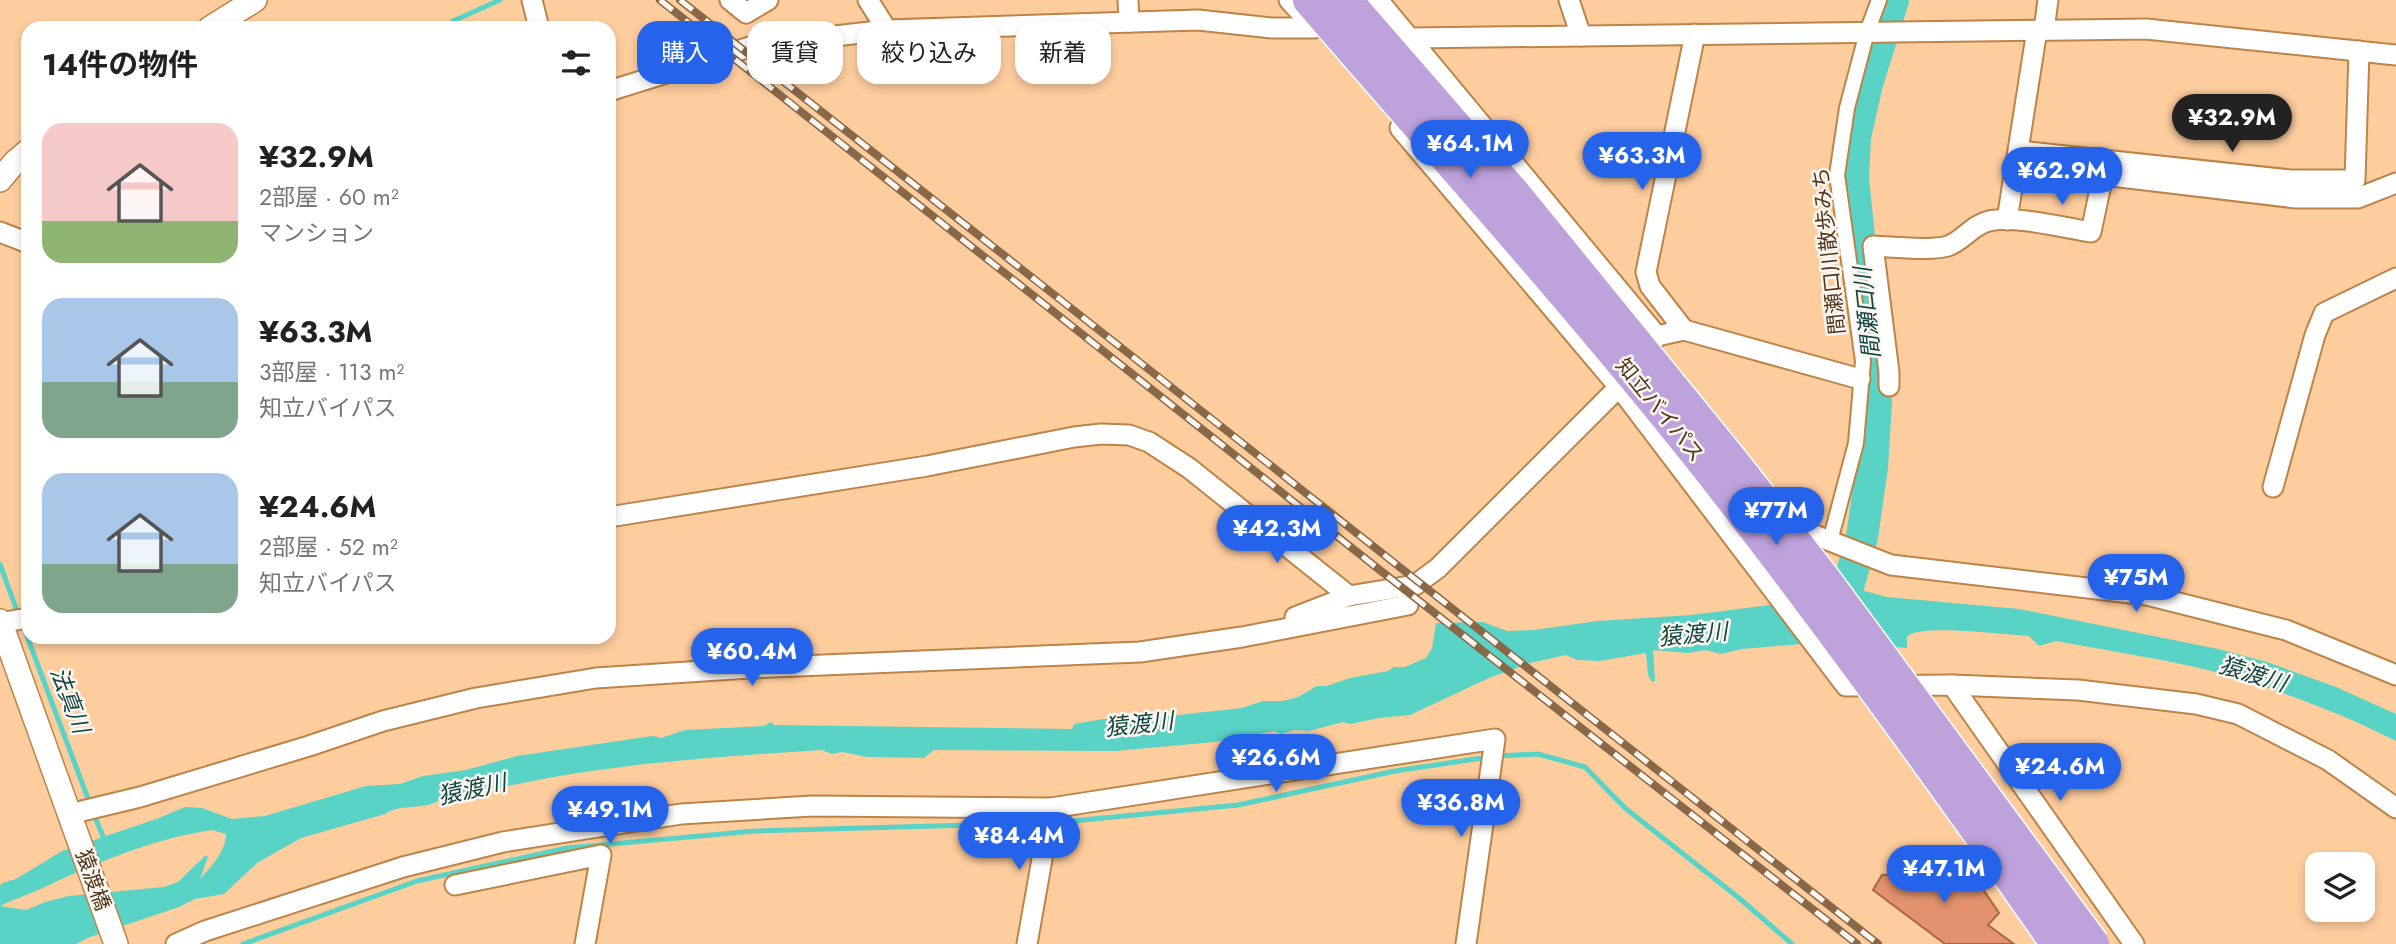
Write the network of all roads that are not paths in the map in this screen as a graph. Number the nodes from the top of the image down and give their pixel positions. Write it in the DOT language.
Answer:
graph roads {
  1 [pos="255,0"];
  2 [pos="730,0"];
  3 [pos="768,0"];
  4 [pos="868,0"];
  5 [pos="1128,0"];
  6 [pos="1289,0"];
  7 [pos="1346,0"];
  8 [pos="1369,0"];
  9 [pos="1378,0"];
  10 [pos="1569,0"];
  11 [pos="1879,0"];
  12 [pos="2048,0"];
  13 [pos="532,2"];
  14 [pos="1312,14"];
  15 [pos="221,21"];
  16 [pos="537,21"];
  17 [pos="881,21"];
  18 [pos="1129,22"];
  19 [pos="1001,26"];
  20 [pos="2041,30"];
  21 [pos="1868,32"];
  22 [pos="857,33"];
  23 [pos="1695,34"];
  24 [pos="1581,36"];
  25 [pos="1412,38"];
  26 [pos="2359,51"];
  27 [pos="2396,55"];
  28 [pos="1352,72"];
  29 [pos="616,89"];
  30 [pos="2018,151"];
  31 [pos="21,157"];
  32 [pos="0,180"];
  33 [pos="2396,183"];
  34 [pos="2007,219"];
  35 [pos="0,232"];
  36 [pos="21,240"];
  37 [pos="2396,278"];
  38 [pos="1684,330"];
  39 [pos="1657,336"];
  40 [pos="1860,379"];
  41 [pos="1889,386"];
  42 [pos="1619,387"];
  43 [pos="2273,487"];
  44 [pos="616,516"];
  45 [pos="1726,530"];
  46 [pos="1830,541"];
  47 [pos="1349,596"];
  48 [pos="1408,605"];
  49 [pos="8,621"];
  50 [pos="1242,637"];
  51 [pos="2396,675"];
  52 [pos="1952,685"];
  53 [pos="1051,808"];
  54 [pos="2396,808"];
  55 [pos="76,814"];
  56 [pos="455,885"];
  57 [pos="116,944"];
  58 [pos="176,944"];
  59 [pos="586,944"];
  60 [pos="1027,944"];
  61 [pos="1466,944"];
  62 [pos="2057,944"];
  63 [pos="2093,944"];
  64 [pos="2134,944"];
  1 -- 15 [label="street"];
  2 -- 3 [label="street"];
  4 -- 17 [label="street"];
  5 -- 18 [label="street"];
  6 -- 14 [label="street"];
  7 -- 63 [label="highway, 知立バイパス, bridge"];
  8 -- 14 [label="street"];
  9 -- 25 [label="street"];
  10 -- 24 [label="street"];
  11 -- 21 [label="street, 間瀬口川散歩みち"];
  12 -- 20 [label="street"];
  13 -- 16 [label="street"];
  14 -- 18 [label="street"];
  14 -- 28 [label="street"];
  14 -- 62 [label="highway, 知立バイパス, bridge"];
  18 -- 19 [label="street"];
  20 -- 21 [label="street"];
  20 -- 26 [label="street"];
  20 -- 30 [label="street"];
  21 -- 23 [label="street"];
  21 -- 40 [label="street, 間瀬口川散歩みち"];
  22 -- 29 [label="street"];
  23 -- 24 [label="street"];
  23 -- 38 [label="street"];
  24 -- 25 [label="street"];
  25 -- 28 [label="street"];
  25 -- 39 [label="street"];
  26 -- 27 [label="street"];
  26 -- 30 [label="street"];
  28 -- 42 [label="street"];
  30 -- 34 [label="street"];
  31 -- 32 [label="street"];
  33 -- 34 [label="street"];
  34 -- 41 [label="street"];
  35 -- 36 [label="street"];
  37 -- 43 [label="street"];
  38 -- 39 [label="street"];
  38 -- 40 [label="street"];
  39 -- 42 [label="street"];
  40 -- 46 [label="street, 間瀬口川散歩みち"];
  42 -- 45 [label="street"];
  42 -- 47 [label="street"];
  44 -- 47 [label="street"];
  45 -- 46 [label="street"];
  45 -- 52 [label="street"];
  46 -- 51 [label="street"];
  47 -- 50 [label="street"];
  48 -- 50 [label="street"];
  49 -- 55 [label="street, 猿渡橋"];
  50 -- 55 [label="street"];
  52 -- 54 [label="street"];
  52 -- 64 [label="street"];
  53 -- 58 [label="street"];
  53 -- 60 [label="street"];
  53 -- 61 [label="street"];
  55 -- 57 [label="street, 猿渡橋"];
  56 -- 59 [label="street"];
}
